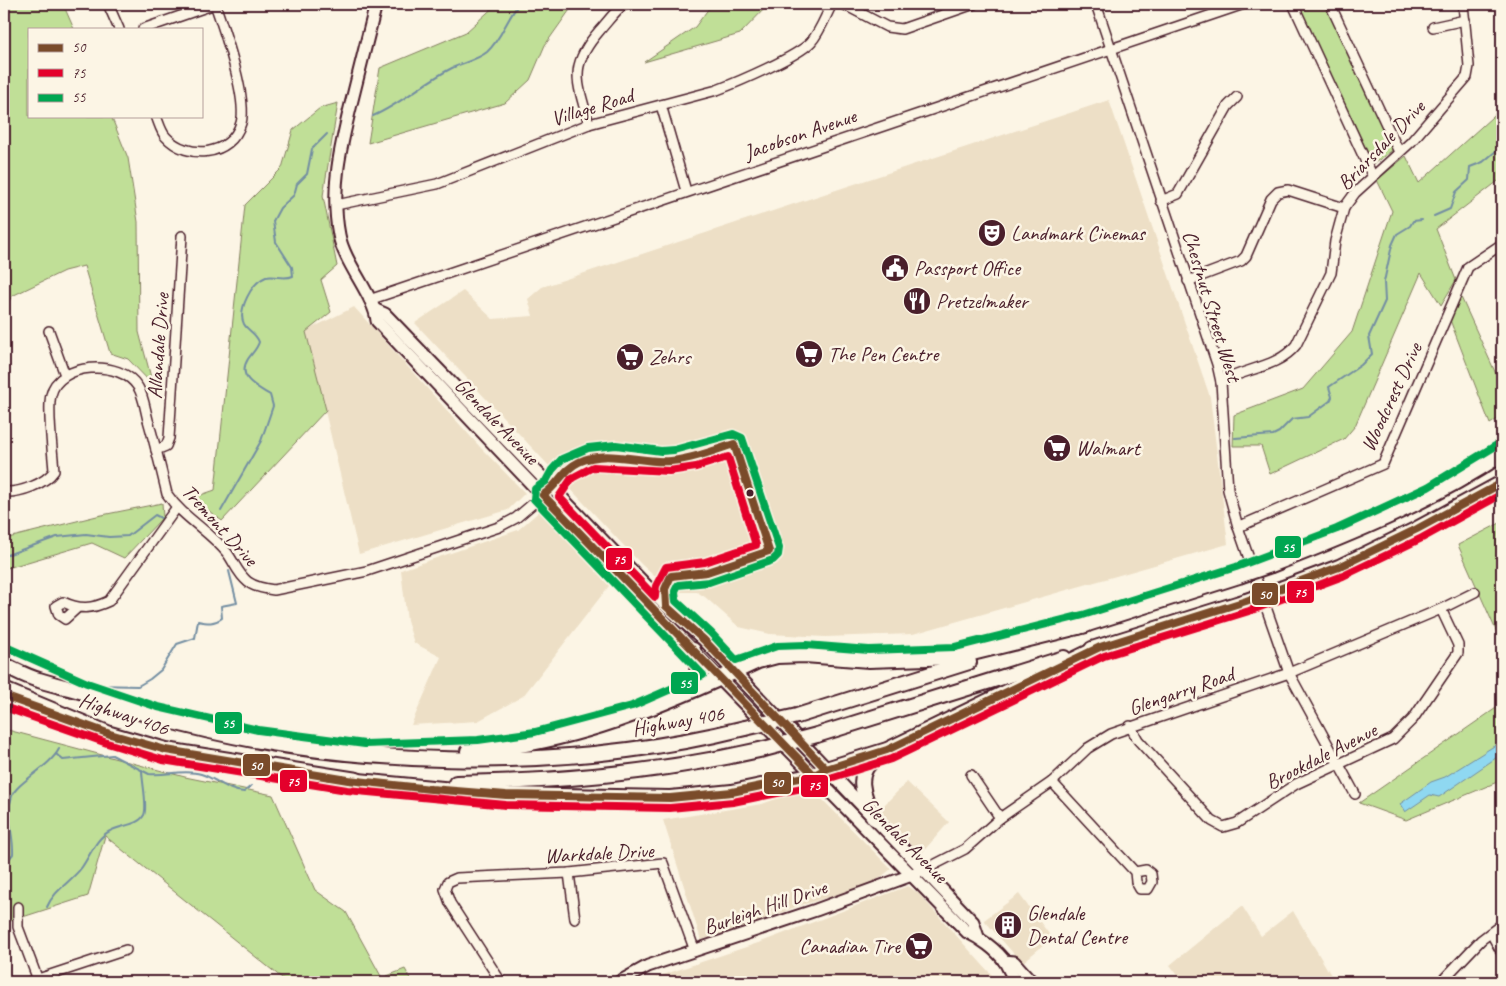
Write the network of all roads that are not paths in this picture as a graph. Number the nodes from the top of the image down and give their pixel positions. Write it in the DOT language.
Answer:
graph roads {
  1 [pos="108,4"];
  2 [pos="215,4"];
  3 [pos="376,4"];
  4 [pos="624,4"];
  5 [pos="832,4"];
  6 [pos="843,4"];
  7 [pos="974,4"];
  8 [pos="1096,4"];
  9 [pos="1244,4"];
  10 [pos="1293,4"];
  11 [pos="1330,4"];
  12 [pos="1463,4"];
  13 [pos="963,6"];
  14 [pos="1465,20"];
  15 [pos="1433,26"];
  16 [pos="119,28"];
  17 [pos="146,28"];
  18 [pos="1111,50"];
  19 [pos="1237,97"];
  20 [pos="660,105"];
  21 [pos="157,118"];
  22 [pos="588,124"];
  23 [pos="1399,152"];
  24 [pos="1372,175"];
  25 [pos="686,191"];
  26 [pos="1161,201"];
  27 [pos="336,205"];
  28 [pos="1344,208"];
  29 [pos="182,236"];
  30 [pos="1501,249"];
  31 [pos="1188,281"];
  32 [pos="369,300"];
  33 [pos="376,310"];
  34 [pos="49,331"];
  35 [pos="66,375"];
  36 [pos="1221,382"];
  37 [pos="156,450"];
  38 [pos="1502,454"];
  39 [pos="1502,483"];
  40 [pos="554,488"];
  41 [pos="4,492"];
  42 [pos="543,495"];
  43 [pos="176,508"];
  44 [pos="1238,527"];
  45 [pos="1475,592"];
  46 [pos="76,609"];
  47 [pos="1441,609"];
  48 [pos="1086,625"];
  49 [pos="1100,647"];
  50 [pos="693,650"];
  51 [pos="4,657"];
  52 [pos="4,665"];
  53 [pos="1288,673"];
  54 [pos="727,675"];
  55 [pos="4,690"];
  56 [pos="83,692"];
  57 [pos="683,694"];
  58 [pos="4,696"];
  59 [pos="1130,726"];
  60 [pos="110,734"];
  61 [pos="907,741"];
  62 [pos="365,754"];
  63 [pos="1339,765"];
  64 [pos="820,772"];
  65 [pos="971,775"];
  66 [pos="348,780"];
  67 [pos="1052,782"];
  68 [pos="1355,794"];
  69 [pos="874,818"];
  70 [pos="1000,818"];
  71 [pos="924,870"];
  72 [pos="1135,872"];
  73 [pos="569,873"];
  74 [pos="912,874"];
  75 [pos="18,907"];
  76 [pos="574,919"];
  77 [pos="1502,924"];
  78 [pos="1491,933"];
  79 [pos="978,938"];
  80 [pos="126,950"];
  81 [pos="695,951"];
  82 [pos="1502,953"];
  83 [pos="1004,961"];
  84 [pos="1446,980"];
  85 [pos="33,981"];
  86 [pos="501,982"];
  87 [pos="619,982"];
  88 [pos="1017,982"];
  89 [pos="1032,982"];
  1 -- 16 [label="street"];
  2 -- 17 [label="street"];
  2 -- 21 [label="street"];
  3 -- 27 [label="main road, Glendale Avenue"];
  4 -- 22 [label="street"];
  5 -- 20 [label="street, Village Road"];
  6 -- 13 [label="street"];
  7 -- 13 [label="street"];
  8 -- 18 [label="street, Chestnut Street West"];
  9 -- 18 [label="street, Jacobson Avenue"];
  10 -- 24 [label="street"];
  11 -- 23 [label="street"];
  12 -- 14 [label="street, Briarsdale Drive"];
  14 -- 15 [label="street"];
  14 -- 23 [label="street, Briarsdale Drive"];
  18 -- 25 [label="street, Jacobson Avenue"];
  18 -- 26 [label="street, Chestnut Street West"];
  19 -- 26 [label="street"];
  20 -- 22 [label="street, Village Road"];
  20 -- 25 [label="street"];
  22 -- 27 [label="street, Village Road"];
  23 -- 24 [label="street, Briarsdale Drive"];
  24 -- 28 [label="street, Briarsdale Drive"];
  25 -- 32 [label="street, Jacobson Avenue"];
  26 -- 31 [label="street, Chestnut Street West"];
  27 -- 32 [label="main road, Glendale Avenue"];
  28 -- 31 [label="street"];
  28 -- 36 [label="street, Briarsdale Drive"];
  29 -- 37 [label="street, Allandale Drive"];
  30 -- 44 [label="street, Woodcrest Drive"];
  31 -- 36 [label="street, Chestnut Street West"];
  32 -- 33 [label="main road, Glendale Avenue"];
  33 -- 40 [label="main road, Glendale Avenue"];
  33 -- 42 [label="main road, Glendale Avenue"];
  34 -- 35 [label="street"];
  35 -- 37 [label="street, Tremont Drive"];
  35 -- 41 [label="street"];
  36 -- 44 [label="street, Chestnut Street West"];
  37 -- 43 [label="street, Tremont Drive"];
  38 -- 48 [label="highway, Highway 406, bridge"];
  39 -- 49 [label="highway, Highway 406, bridge"];
  40 -- 42 [label="main road"];
  40 -- 54 [label="main road, Glendale Avenue"];
  42 -- 43 [label="street, Tremont Drive"];
  42 -- 50 [label="main road, Glendale Avenue"];
  43 -- 46 [label="street"];
  44 -- 53 [label="street, Chestnut Street West"];
  45 -- 47 [label="street, Glengarry Road"];
  47 -- 53 [label="street, Glengarry Road"];
  47 -- 63 [label="street, Brookdale Avenue"];
  48 -- 54 [label="highway"];
  48 -- 62 [label="highway, Highway 406, bridge"];
  49 -- 61 [label="highway"];
  49 -- 66 [label="highway, Highway 406, bridge"];
  50 -- 54 [label="main road, Glendale Avenue"];
  50 -- 57 [label="highway"];
  51 -- 56 [label="highway"];
  52 -- 56 [label="highway, Highway 406"];
  53 -- 59 [label="street, Glengarry Road"];
  53 -- 63 [label="street, Chestnut Street West"];
  54 -- 57 [label="highway"];
  54 -- 64 [label="main road, Glendale Avenue"];
  55 -- 60 [label="highway, Highway 406"];
  56 -- 62 [label="highway, Highway 406"];
  57 -- 62 [label="highway"];
  58 -- 60 [label="highway"];
  59 -- 63 [label="street, Brookdale Avenue"];
  59 -- 67 [label="street, Glengarry Road"];
  60 -- 66 [label="highway, Highway 406"];
  61 -- 64 [label="highway"];
  61 -- 69 [label="highway"];
  63 -- 68 [label="street, Chestnut Street West"];
  64 -- 66 [label="highway"];
  64 -- 69 [label="main road, Glendale Avenue"];
  64 -- 74 [label="main road, Glendale Avenue"];
  65 -- 70 [label="street"];
  67 -- 70 [label="street, Glengarry Road"];
  67 -- 72 [label="street"];
  69 -- 71 [label="main road, Glendale Avenue"];
  70 -- 71 [label="street, Glengarry Road"];
  71 -- 74 [label="main road, Burleigh Hill Drive"];
  71 -- 79 [label="main road, Glendale Avenue"];
  73 -- 76 [label="street"];
  73 -- 81 [label="street, Warkdale Drive"];
  73 -- 86 [label="street, Warkdale Drive"];
  74 -- 79 [label="main road, Glendale Avenue"];
  74 -- 81 [label="main road, Burleigh Hill Drive"];
  75 -- 85 [label="street"];
  77 -- 78 [label="street"];
  78 -- 82 [label="street"];
  78 -- 84 [label="street"];
  79 -- 83 [label="main road, Glendale Avenue"];
  80 -- 85 [label="street"];
  81 -- 87 [label="main road, Burleigh Hill Drive"];
  83 -- 88 [label="main road, Glendale Avenue"];
  83 -- 89 [label="main road, Glendale Avenue"];
}
